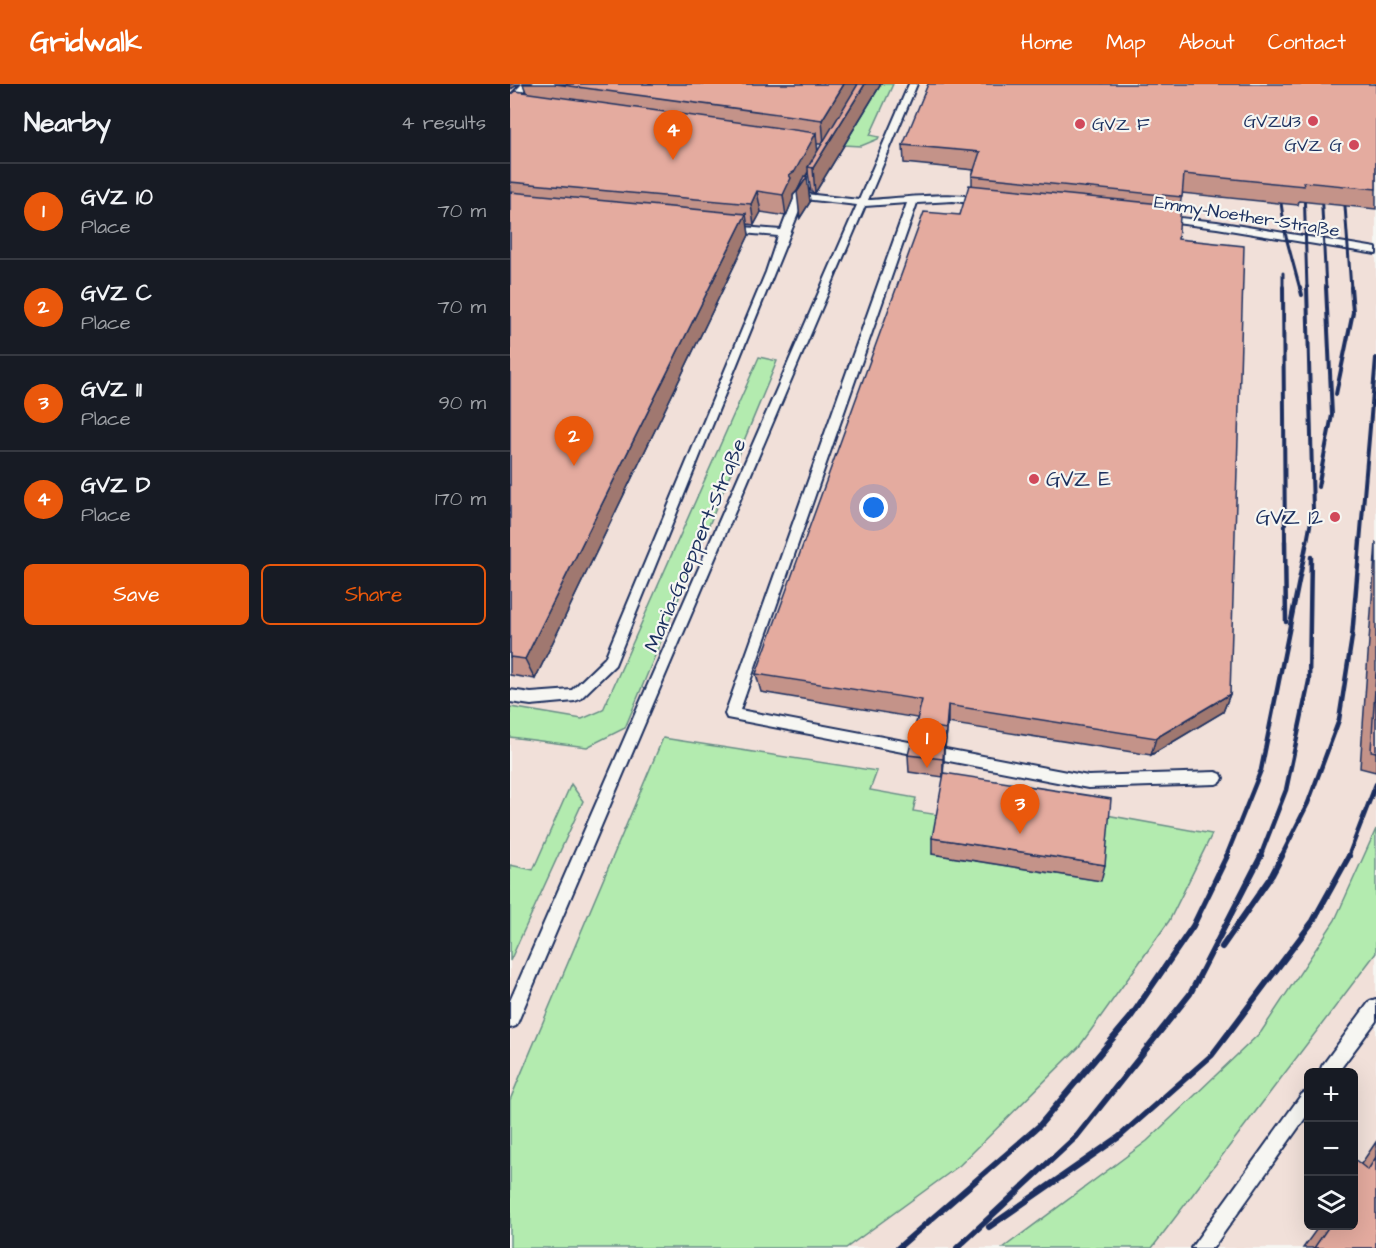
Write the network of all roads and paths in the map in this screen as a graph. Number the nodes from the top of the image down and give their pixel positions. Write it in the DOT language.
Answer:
graph roads {
  1 [pos="527,84"];
  2 [pos="913,84"];
  3 [pos="510,103"];
  4 [pos="522,106"];
  5 [pos="822,159"];
  6 [pos="799,196"];
  7 [pos="913,200"];
  8 [pos="987,202"];
  9 [pos="862,203"];
  10 [pos="1148,218"];
  11 [pos="723,228"];
  12 [pos="782,233"];
  13 [pos="1376,251"];
  14 [pos="510,696"];
  15 [pos="1216,778"];
  16 [pos="1376,1007"];
  17 [pos="510,1020"];
  18 [pos="1331,1068"];
  19 [pos="1304,1106"];
  20 [pos="1201,1248"];
  1 -- 3 [label="lane"];
  2 -- 9 [label="lane, Maria-Goeppert-Straße"];
  3 -- 4 [label="lane"];
  5 -- 6 [label="lane"];
  6 -- 9 [label="lane"];
  6 -- 12 [label="lane"];
  7 -- 8 [label="lane"];
  7 -- 9 [label="lane"];
  7 -- 15 [label="lane"];
  9 -- 17 [label="lane, Maria-Goeppert-Straße"];
  10 -- 13 [label="lane, Emmy-Noether-Straße"];
  11 -- 12 [label="lane"];
  12 -- 14 [label="lane"];
  16 -- 18 [label="lane"];
  19 -- 20 [label="lane"];
}
